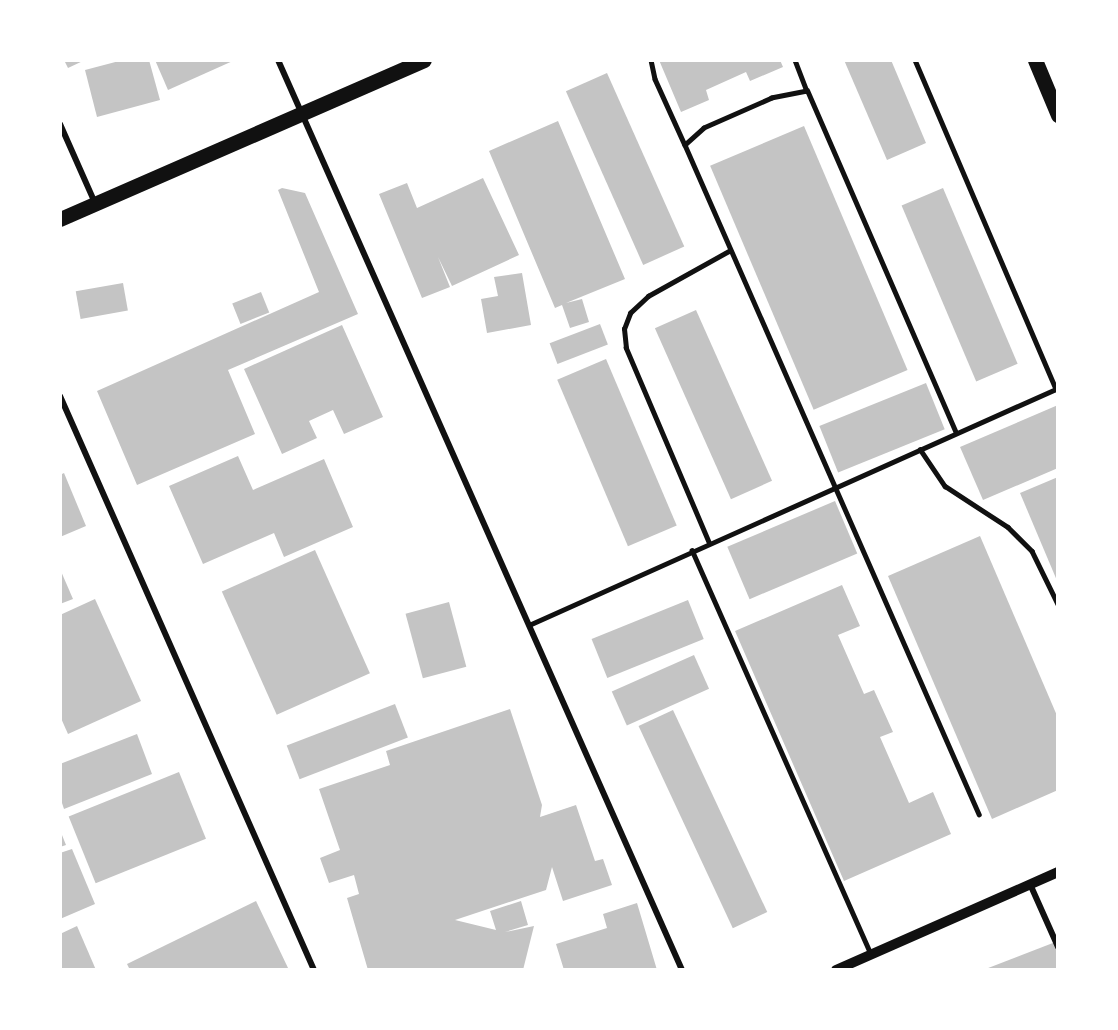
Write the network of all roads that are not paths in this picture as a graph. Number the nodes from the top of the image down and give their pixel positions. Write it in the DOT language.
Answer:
graph roads {
  1 [pos="278,60"];
  2 [pos="423,60"];
  3 [pos="651,60"];
  4 [pos="795,60"];
  5 [pos="915,60"];
  6 [pos="1035,60"];
  7 [pos="807,91"];
  8 [pos="301,114"];
  9 [pos="1058,115"];
  10 [pos="60,124"];
  11 [pos="685,145"];
  12 [pos="95,204"];
  13 [pos="60,219"];
  14 [pos="729,251"];
  15 [pos="1057,388"];
  16 [pos="60,396"];
  17 [pos="956,433"];
  18 [pos="920,449"];
  19 [pos="832,486"];
  20 [pos="709,543"];
  21 [pos="692,550"];
  22 [pos="1058,604"];
  23 [pos="529,625"];
  24 [pos="979,814"];
  25 [pos="1058,872"];
  26 [pos="1030,884"];
  27 [pos="1058,947"];
  28 [pos="871,954"];
  29 [pos="314,970"];
  30 [pos="682,970"];
  31 [pos="836,970"];
  1 -- 8 [label="street"];
  2 -- 8 [label="main road"];
  3 -- 11 [label="lane"];
  4 -- 7 [label="lane"];
  5 -- 15 [label="lane"];
  6 -- 9 [label="main road"];
  7 -- 11 [label="lane"];
  7 -- 17 [label="lane"];
  8 -- 12 [label="main road"];
  8 -- 23 [label="street"];
  10 -- 12 [label="street"];
  11 -- 14 [label="lane"];
  12 -- 13 [label="main road"];
  14 -- 19 [label="lane"];
  14 -- 20 [label="lane"];
  15 -- 17 [label="lane"];
  16 -- 29 [label="street"];
  17 -- 18 [label="lane"];
  18 -- 19 [label="lane"];
  18 -- 22 [label="lane"];
  19 -- 20 [label="lane"];
  19 -- 24 [label="lane"];
  20 -- 21 [label="lane"];
  21 -- 23 [label="lane"];
  21 -- 28 [label="lane"];
  23 -- 30 [label="street"];
  25 -- 26 [label="street"];
  26 -- 27 [label="street"];
  26 -- 28 [label="street"];
  28 -- 31 [label="street"];
}
